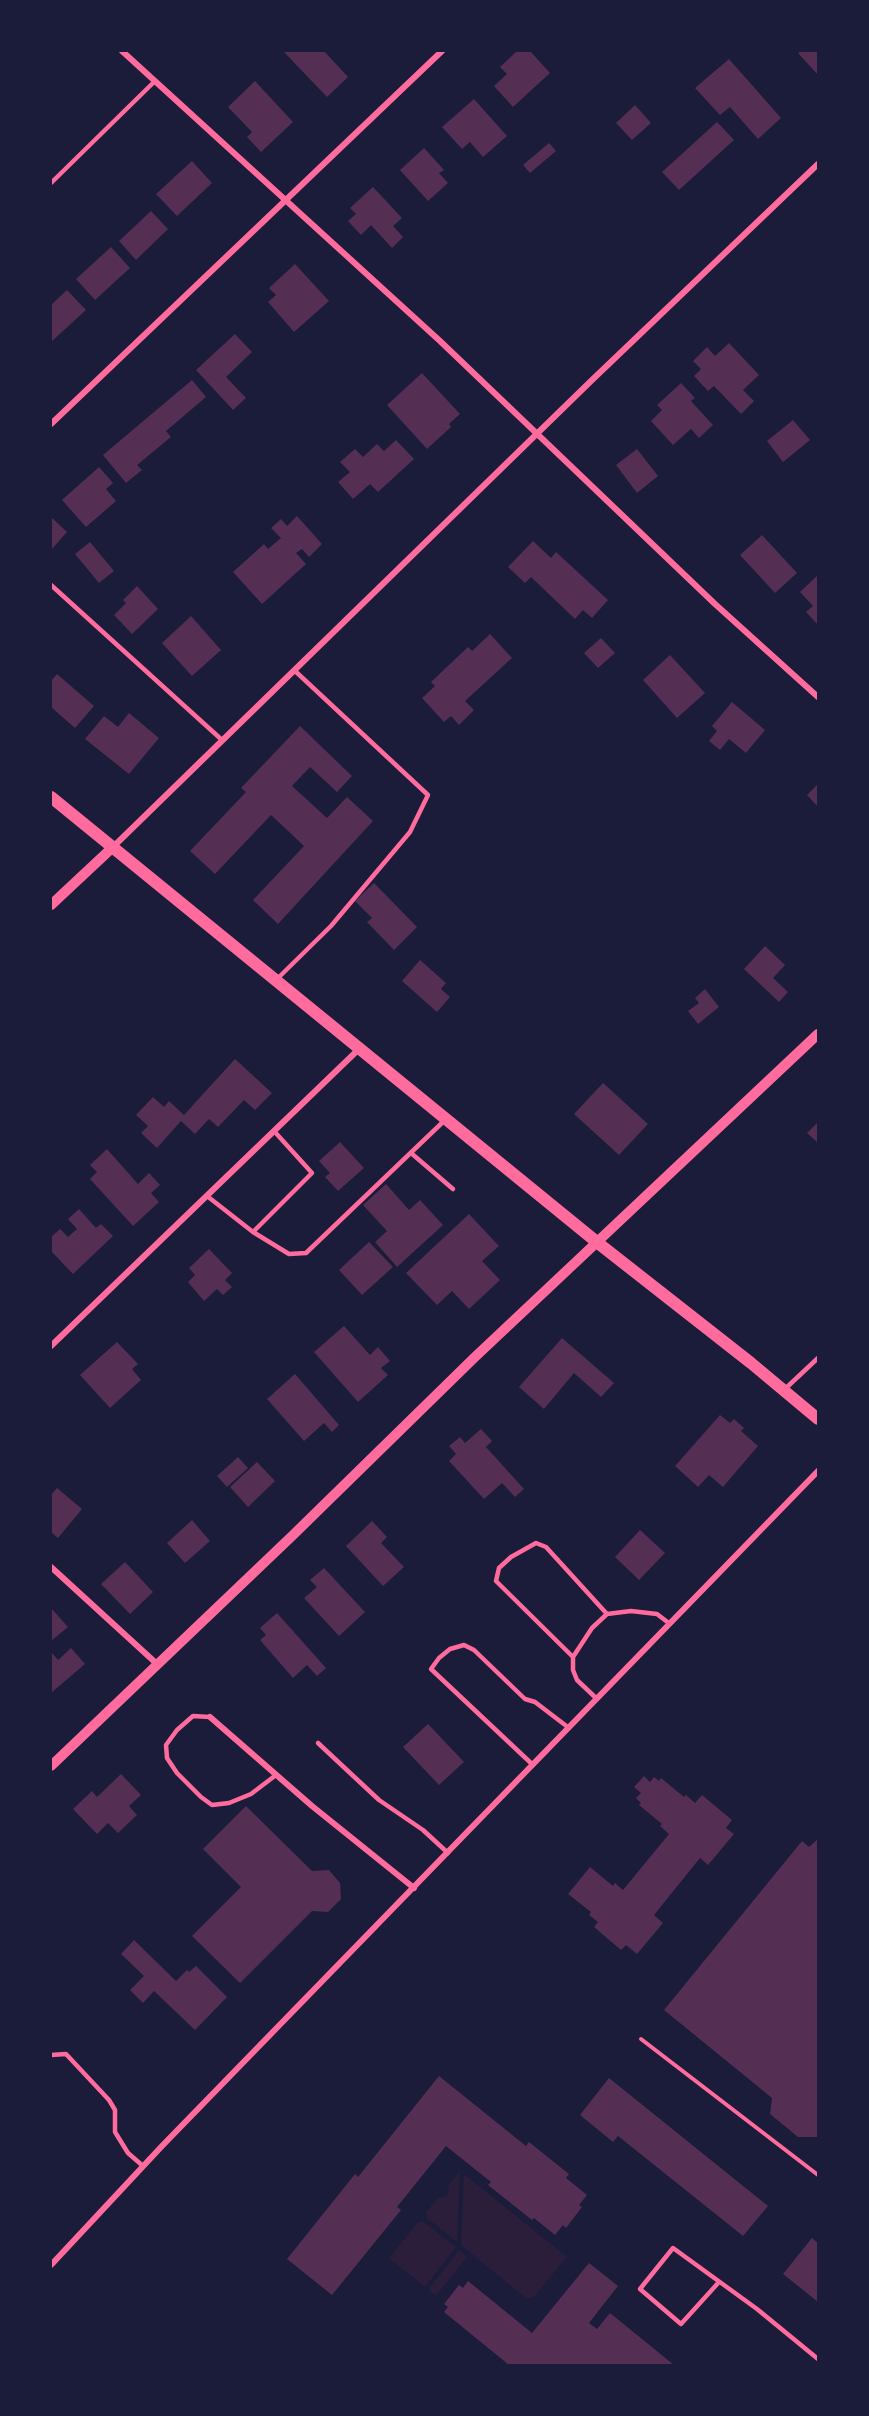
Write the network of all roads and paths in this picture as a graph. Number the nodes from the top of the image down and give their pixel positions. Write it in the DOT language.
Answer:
graph roads {
  1 [pos="122,51"];
  2 [pos="442,51"];
  3 [pos="154,82"];
  4 [pos="818,165"];
  5 [pos="51,183"];
  6 [pos="286,201"];
  7 [pos="51,424"];
  8 [pos="538,434"];
  9 [pos="51,585"];
  10 [pos="294,670"];
  11 [pos="818,697"];
  12 [pos="222,740"];
  13 [pos="51,797"];
  14 [pos="112,847"];
  15 [pos="52,903"];
  16 [pos="276,980"];
  17 [pos="818,1034"];
  18 [pos="360,1048"];
  19 [pos="447,1118"];
  20 [pos="274,1131"];
  21 [pos="411,1153"];
  22 [pos="453,1189"];
  23 [pos="207,1196"];
  24 [pos="253,1232"];
  25 [pos="598,1243"];
  26 [pos="51,1346"];
  27 [pos="818,1358"];
  28 [pos="784,1390"];
  29 [pos="818,1419"];
  30 [pos="818,1471"];
  31 [pos="51,1568"];
  32 [pos="607,1614"];
  33 [pos="670,1624"];
  34 [pos="573,1657"];
  35 [pos="157,1664"];
  36 [pos="597,1699"];
  37 [pos="210,1718"];
  38 [pos="569,1728"];
  39 [pos="318,1743"];
  40 [pos="51,1766"];
  41 [pos="533,1766"];
  42 [pos="276,1775"];
  43 [pos="448,1853"];
  44 [pos="414,1888"];
  45 [pos="641,2039"];
  46 [pos="51,2055"];
  47 [pos="143,2166"];
  48 [pos="818,2175"];
  49 [pos="51,2265"];
  50 [pos="719,2282"];
  51 [pos="818,2359"];
  1 -- 3 [label="street"];
  2 -- 6 [label="street"];
  3 -- 5 [label="lane"];
  3 -- 6 [label="street"];
  4 -- 8 [label="street"];
  6 -- 7 [label="street"];
  6 -- 8 [label="street"];
  8 -- 10 [label="street"];
  8 -- 11 [label="street"];
  9 -- 12 [label="lane"];
  10 -- 12 [label="street"];
  10 -- 16 [label="lane"];
  12 -- 14 [label="street"];
  13 -- 14 [label="main road"];
  14 -- 15 [label="street"];
  14 -- 16 [label="main road"];
  16 -- 18 [label="main road"];
  17 -- 25 [label="street"];
  18 -- 19 [label="main road"];
  18 -- 20 [label="street"];
  19 -- 21 [label="lane"];
  19 -- 25 [label="main road"];
  20 -- 23 [label="street"];
  20 -- 24 [label="lane"];
  21 -- 22 [label="lane"];
  21 -- 24 [label="lane"];
  23 -- 24 [label="lane"];
  23 -- 26 [label="street"];
  25 -- 28 [label="main road"];
  25 -- 35 [label="street"];
  27 -- 28 [label="lane"];
  28 -- 29 [label="main road"];
  30 -- 33 [label="street"];
  31 -- 35 [label="street"];
  32 -- 33 [label="lane"];
  32 -- 34 [label="lane"];
  32 -- 34 [label="lane"];
  33 -- 36 [label="street"];
  34 -- 36 [label="lane"];
  35 -- 40 [label="street"];
  36 -- 38 [label="street"];
  37 -- 42 [label="street"];
  37 -- 42 [label="lane"];
  38 -- 41 [label="street"];
  38 -- 41 [label="lane"];
  39 -- 43 [label="lane"];
  41 -- 43 [label="street"];
  42 -- 44 [label="street"];
  43 -- 44 [label="street"];
  44 -- 47 [label="street"];
  45 -- 48 [label="path"];
  46 -- 47 [label="lane"];
  47 -- 49 [label="street"];
  50 -- 50 [label="lane"];
  50 -- 51 [label="lane"];
}
